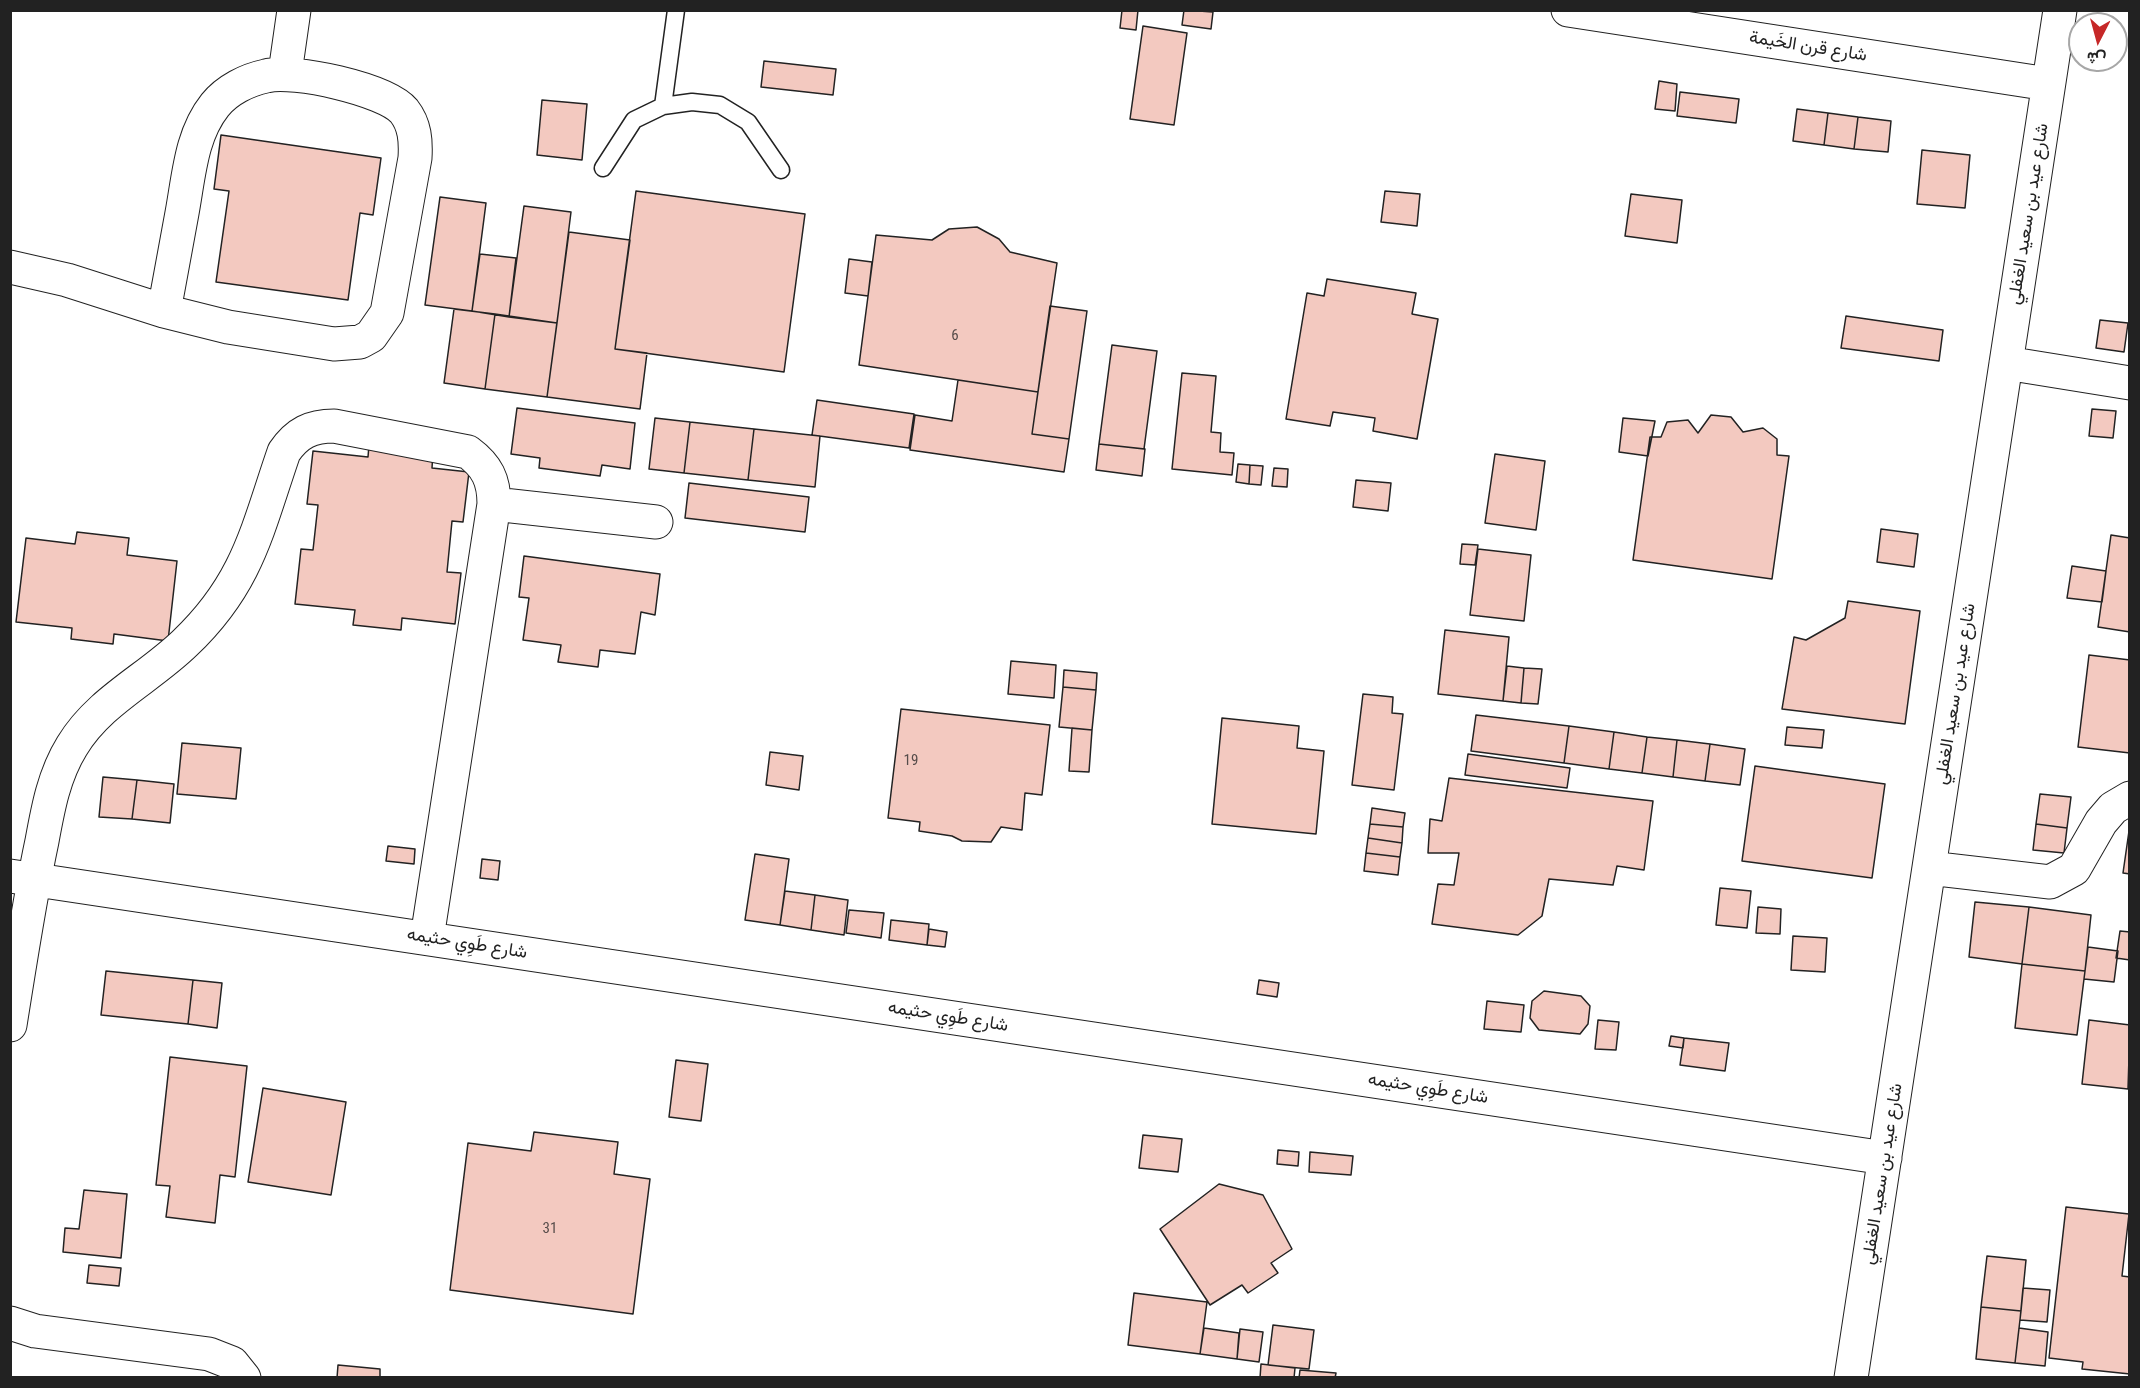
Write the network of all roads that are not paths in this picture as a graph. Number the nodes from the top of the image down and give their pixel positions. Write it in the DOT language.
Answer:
graph roads {
  1 [pos="294,10"];
  2 [pos="676,10"];
  3 [pos="1568,10"];
  4 [pos="2060,10"];
  5 [pos="1631,15"];
  6 [pos="285,73"];
  7 [pos="2048,84"];
  8 [pos="663,106"];
  9 [pos="603,168"];
  10 [pos="782,170"];
  11 [pos="10,267"];
  12 [pos="164,311"];
  13 [pos="2006,363"];
  14 [pos="2130,383"];
  15 [pos="494,504"];
  16 [pos="656,522"];
  17 [pos="2130,798"];
  18 [pos="1929,868"];
  19 [pos="22,877"];
  20 [pos="427,938"];
  21 [pos="10,1024"];
  22 [pos="1885,1158"];
  23 [pos="10,1323"];
  24 [pos="244,1377"];
  25 [pos="1851,1377"];
  1 -- 6 [label="street"];
  2 -- 8 [label="lane"];
  3 -- 5 [label="street, شارع قرن الخَيمة"];
  4 -- 7 [label="street, شارع عيد بن سعيد الغفلي"];
  5 -- 7 [label="street, شارع قرن الخَيمة"];
  6 -- 12 [label="street"];
  6 -- 12 [label="street"];
  7 -- 13 [label="street, شارع عيد بن سعيد الغفلي"];
  8 -- 9 [label="lane"];
  8 -- 10 [label="lane"];
  11 -- 12 [label="street"];
  13 -- 14 [label="street"];
  13 -- 18 [label="street, شارع عيد بن سعيد الغفلي"];
  15 -- 16 [label="street"];
  15 -- 19 [label="street"];
  15 -- 20 [label="street"];
  17 -- 18 [label="street"];
  18 -- 22 [label="street, شارع عيد بن سعيد الغفلي"];
  19 -- 20 [label="street, شارع طَوِي حثيمه"];
  19 -- 21 [label="street"];
  20 -- 22 [label="street, شارع طَوِي حثيمه"];
  22 -- 25 [label="street, شارع عيد بن سعيد الغفلي"];
  23 -- 24 [label="street"];
}
